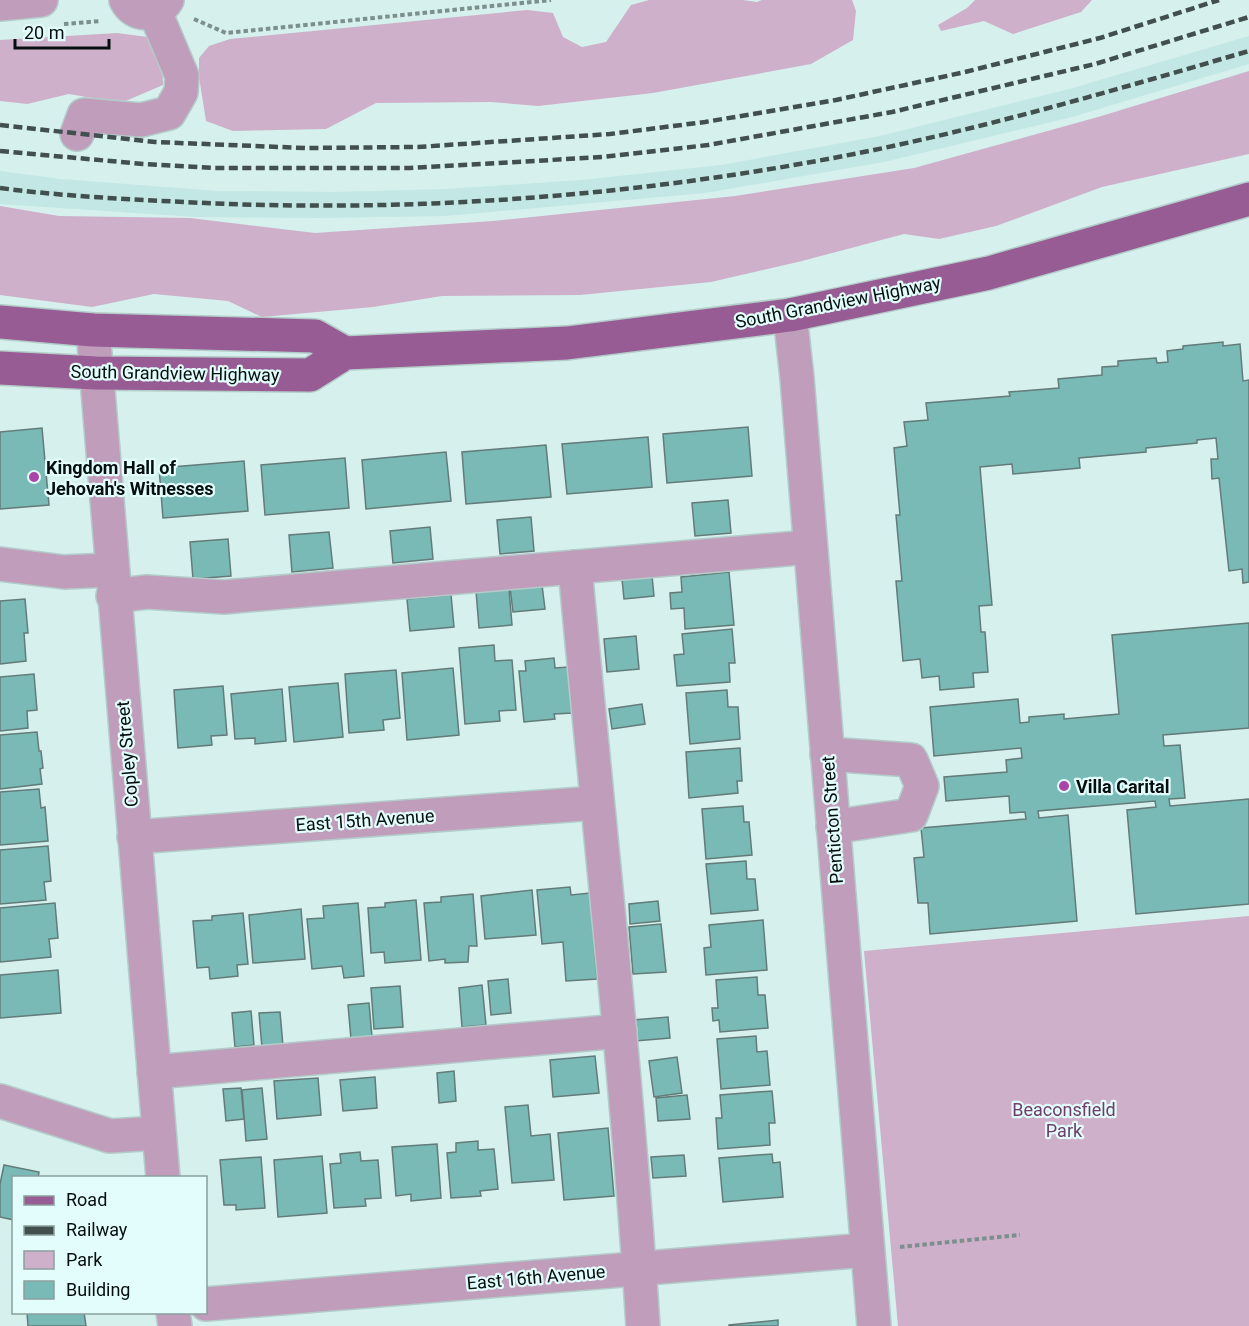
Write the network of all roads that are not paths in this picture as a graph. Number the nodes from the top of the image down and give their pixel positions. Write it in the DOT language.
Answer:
graph roads {
  1 [pos="0,4"];
  2 [pos="49,12"];
  3 [pos="143,13"];
  4 [pos="77,134"];
  5 [pos="1249,198"];
  6 [pos="790,315"];
  7 [pos="0,322"];
  8 [pos="93,330"];
  9 [pos="345,353"];
  10 [pos="0,368"];
  11 [pos="96,374"];
  12 [pos="810,547"];
  13 [pos="0,564"];
  14 [pos="575,567"];
  15 [pos="112,583"];
  16 [pos="827,754"];
  17 [pos="596,803"];
  18 [pos="833,827"];
  19 [pos="134,837"];
  20 [pos="620,1031"];
  21 [pos="154,1072"];
  22 [pos="0,1101"];
  23 [pos="159,1133"];
  24 [pos="163,1176"];
  25 [pos="867,1250"];
  26 [pos="640,1269"];
  27 [pos="207,1304"];
  28 [pos="644,1326"];
  29 [pos="874,1326"];
  1 -- 2 [label="street"];
  3 -- 4 [label="street"];
  5 -- 6 [label="main road, South Grandview Highway"];
  6 -- 9 [label="main road, South Grandview Highway"];
  6 -- 12 [label="street, Penticton Street"];
  7 -- 8 [label="main road"];
  8 -- 9 [label="main road"];
  8 -- 11 [label="street, Copley Street"];
  9 -- 11 [label="main road, South Grandview Highway"];
  10 -- 11 [label="main road, South Grandview Highway"];
  11 -- 15 [label="street, Copley Street"];
  12 -- 14 [label="street"];
  12 -- 16 [label="street, Penticton Street"];
  13 -- 15 [label="street"];
  14 -- 15 [label="street"];
  14 -- 17 [label="street"];
  15 -- 19 [label="street, Copley Street"];
  16 -- 18 [label="street, Penticton Street"];
  16 -- 18 [label="street"];
  17 -- 19 [label="street, East 15th Avenue"];
  17 -- 20 [label="street"];
  18 -- 25 [label="street, Penticton Street"];
  19 -- 21 [label="street, Copley Street"];
  20 -- 21 [label="street"];
  20 -- 26 [label="street"];
  21 -- 23 [label="street, Copley Street"];
  22 -- 23 [label="street"];
  23 -- 24 [label="street, Copley Street"];
  25 -- 26 [label="street, East 16th Avenue"];
  25 -- 29 [label="street, Penticton Street"];
  26 -- 27 [label="street, East 16th Avenue"];
  26 -- 28 [label="street"];
}
